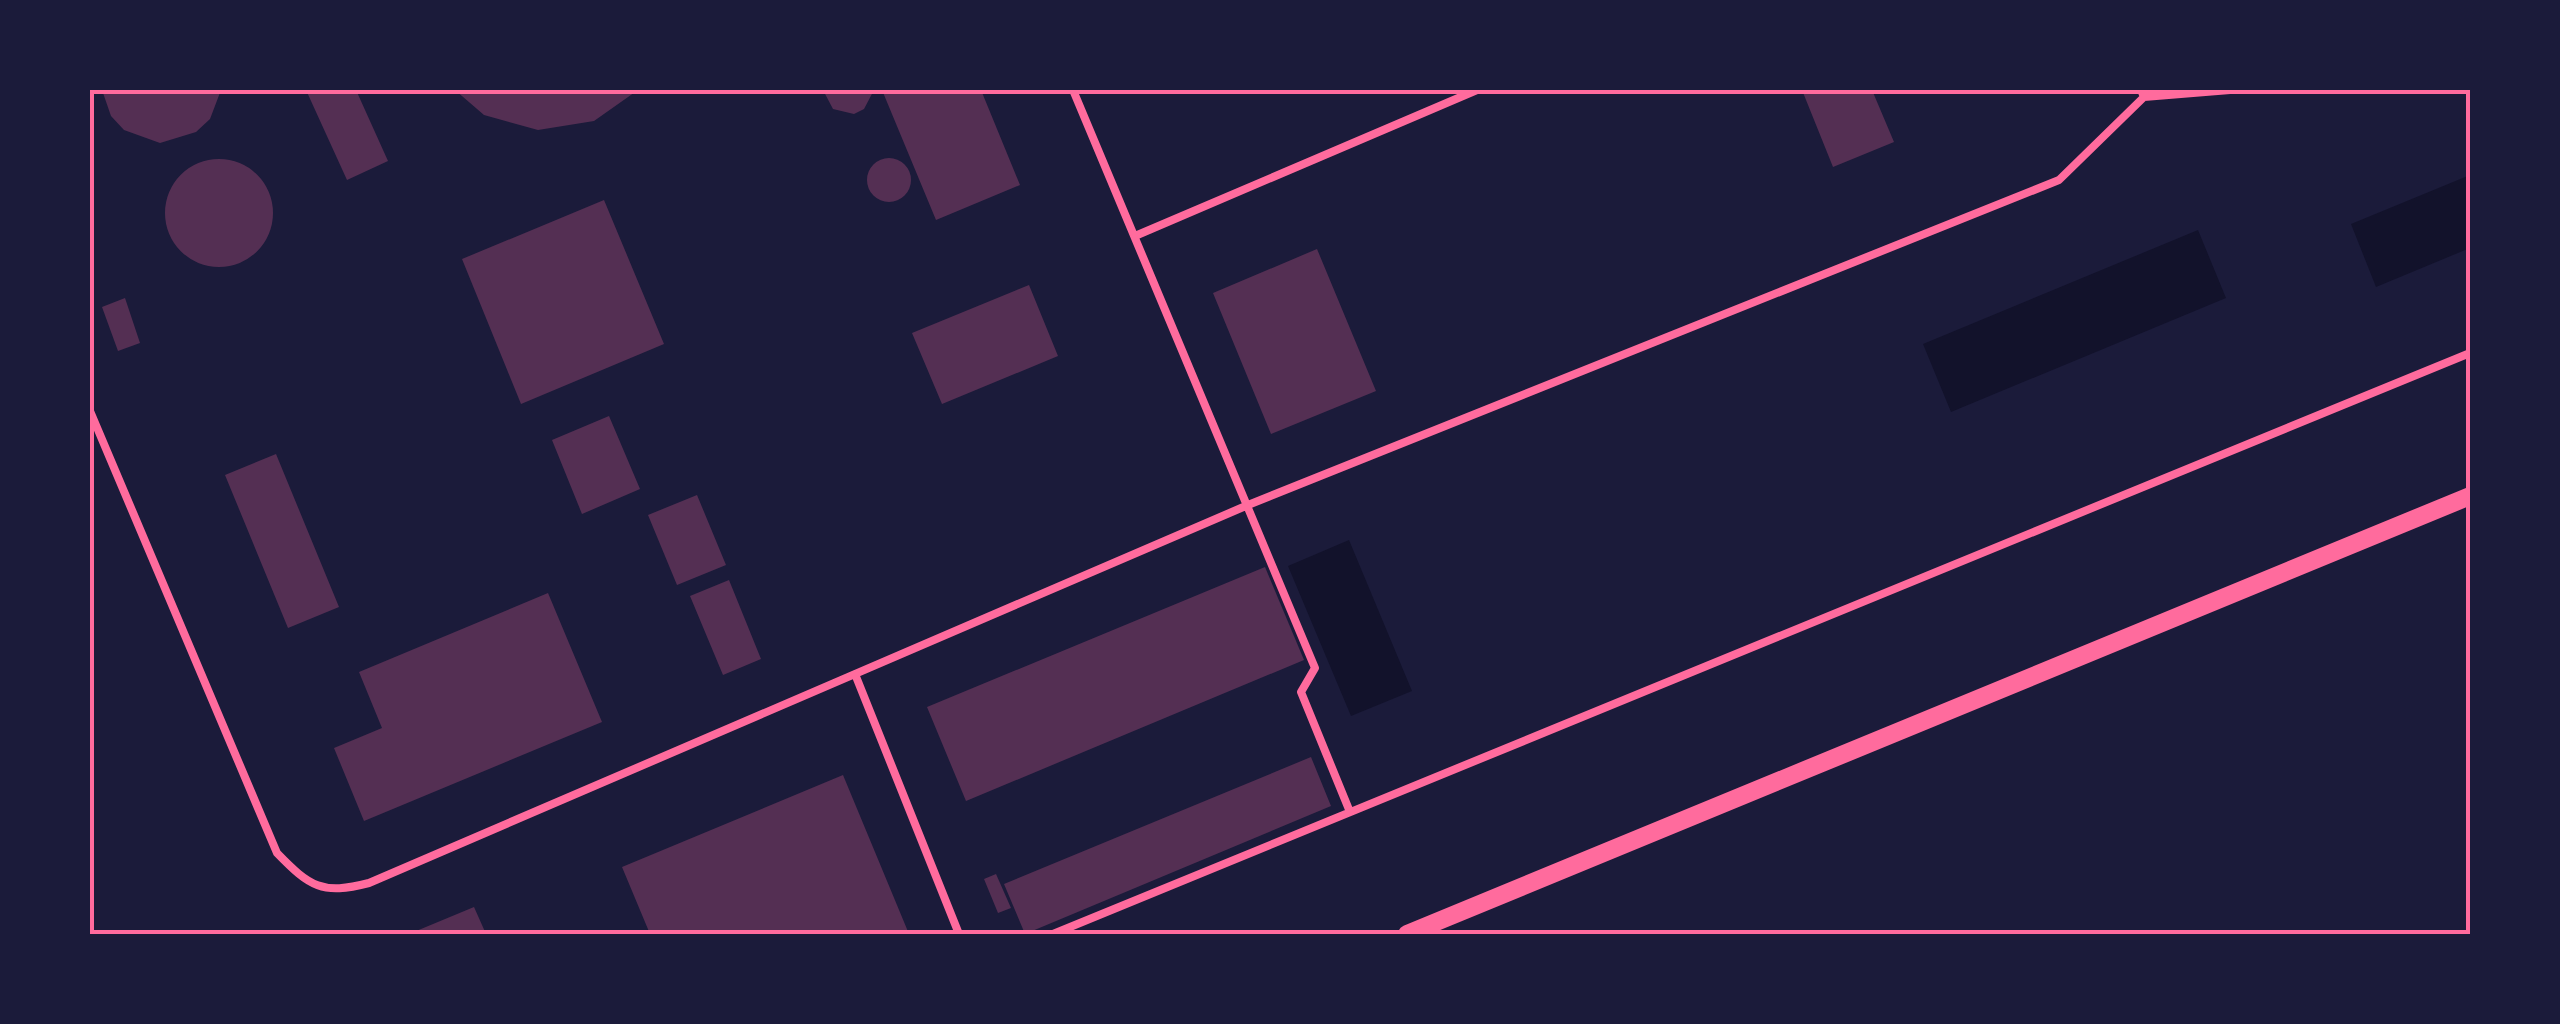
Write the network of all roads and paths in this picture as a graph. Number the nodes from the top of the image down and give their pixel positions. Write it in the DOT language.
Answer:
graph roads {
  1 [pos="1073,90"];
  2 [pos="1477,90"];
  3 [pos="2230,90"];
  4 [pos="2142,94"];
  5 [pos="1135,236"];
  6 [pos="2470,354"];
  7 [pos="90,411"];
  8 [pos="2470,496"];
  9 [pos="1248,505"];
  10 [pos="855,674"];
  11 [pos="1350,812"];
  12 [pos="959,934"];
  13 [pos="1054,934"];
  14 [pos="1407,934"];
  1 -- 5 [label="lane"];
  2 -- 5 [label="lane"];
  3 -- 4 [label="lane"];
  4 -- 9 [label="lane"];
  5 -- 9 [label="lane"];
  6 -- 11 [label="lane"];
  7 -- 10 [label="lane"];
  8 -- 14 [label="street"];
  9 -- 10 [label="lane"];
  9 -- 11 [label="lane"];
  10 -- 12 [label="lane"];
  11 -- 13 [label="lane"];
}
